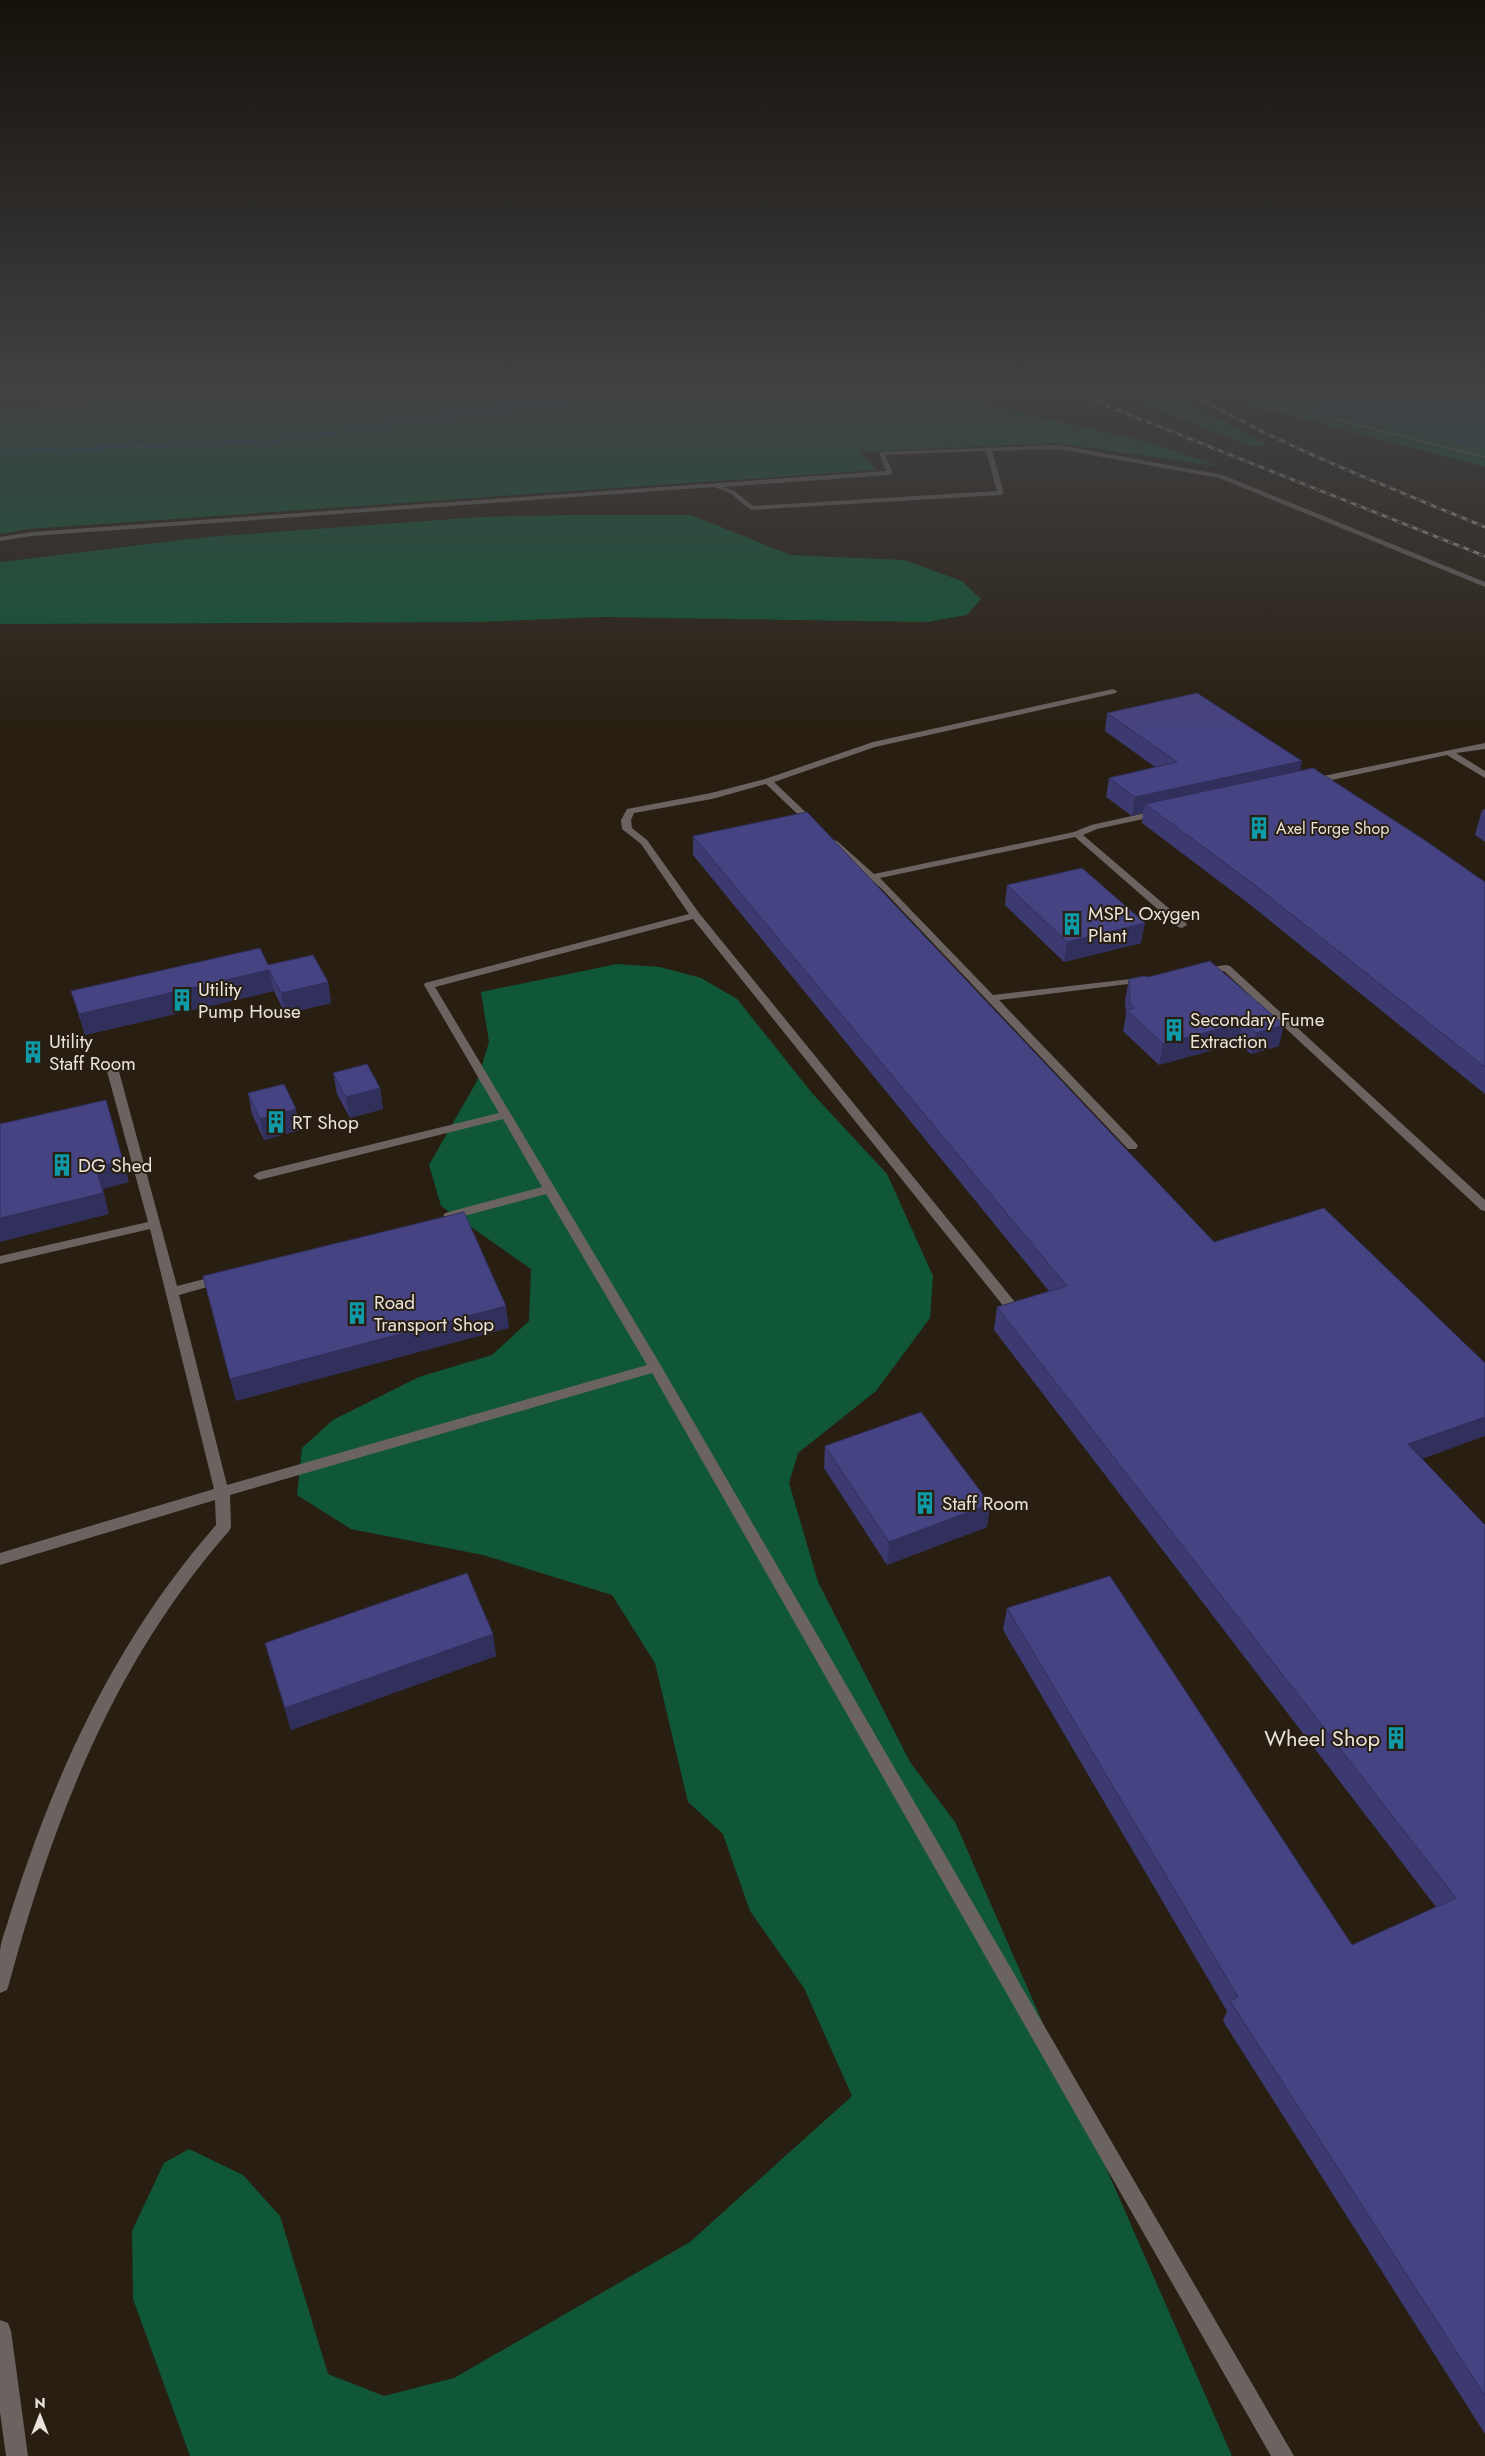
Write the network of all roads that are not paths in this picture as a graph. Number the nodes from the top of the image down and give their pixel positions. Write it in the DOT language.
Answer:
graph roads {
  1 [pos="434,506"];
  2 [pos="748,506"];
  3 [pos="791,506"];
  4 [pos="1293,506"];
  5 [pos="0,539"];
  6 [pos="1485,585"];
  7 [pos="1113,691"];
  8 [pos="1485,746"];
  9 [pos="1448,752"];
  10 [pos="1485,775"];
  11 [pos="1324,779"];
  12 [pos="768,782"];
  13 [pos="1302,783"];
  14 [pos="1337,788"];
  15 [pos="1170,811"];
  16 [pos="1077,834"];
  17 [pos="872,877"];
  18 [pos="695,915"];
  19 [pos="1182,925"];
  20 [pos="1196,972"];
  21 [pos="1157,977"];
  22 [pos="991,998"];
  23 [pos="111,1064"];
  24 [pos="506,1115"];
  25 [pos="1132,1146"];
  26 [pos="259,1176"];
  27 [pos="550,1189"];
  28 [pos="1485,1207"];
  29 [pos="436,1220"];
  30 [pos="155,1224"];
  31 [pos="0,1260"];
  32 [pos="228,1277"];
  33 [pos="172,1292"];
  34 [pos="1014,1310"];
  35 [pos="655,1368"];
  36 [pos="222,1492"];
  37 [pos="0,1559"];
  38 [pos="0,1984"];
  39 [pos="0,2331"];
  40 [pos="4,2399"];
  41 [pos="17,2456"];
  42 [pos="1283,2456"];
  1 -- 5 [label="lane"];
  2 -- 3 [label="lane"];
  4 -- 6 [label="lane"];
  7 -- 12 [label="lane"];
  8 -- 9 [label="lane"];
  9 -- 10 [label="lane"];
  9 -- 11 [label="lane"];
  11 -- 13 [label="lane"];
  11 -- 14 [label="lane"];
  12 -- 17 [label="lane"];
  12 -- 18 [label="lane"];
  15 -- 16 [label="lane"];
  16 -- 17 [label="lane"];
  16 -- 19 [label="lane"];
  17 -- 22 [label="lane"];
  18 -- 24 [label="lane"];
  18 -- 34 [label="lane"];
  20 -- 28 [label="lane"];
  21 -- 22 [label="lane"];
  22 -- 25 [label="lane"];
  23 -- 30 [label="lane"];
  24 -- 26 [label="lane"];
  24 -- 27 [label="lane"];
  27 -- 29 [label="lane"];
  27 -- 35 [label="lane"];
  30 -- 31 [label="lane"];
  30 -- 33 [label="lane"];
  32 -- 33 [label="lane"];
  33 -- 36 [label="lane"];
  35 -- 36 [label="lane"];
  35 -- 42 [label="lane"];
  36 -- 37 [label="lane"];
  36 -- 38 [label="lane"];
  39 -- 40 [label="lane"];
  40 -- 41 [label="lane"];
}
